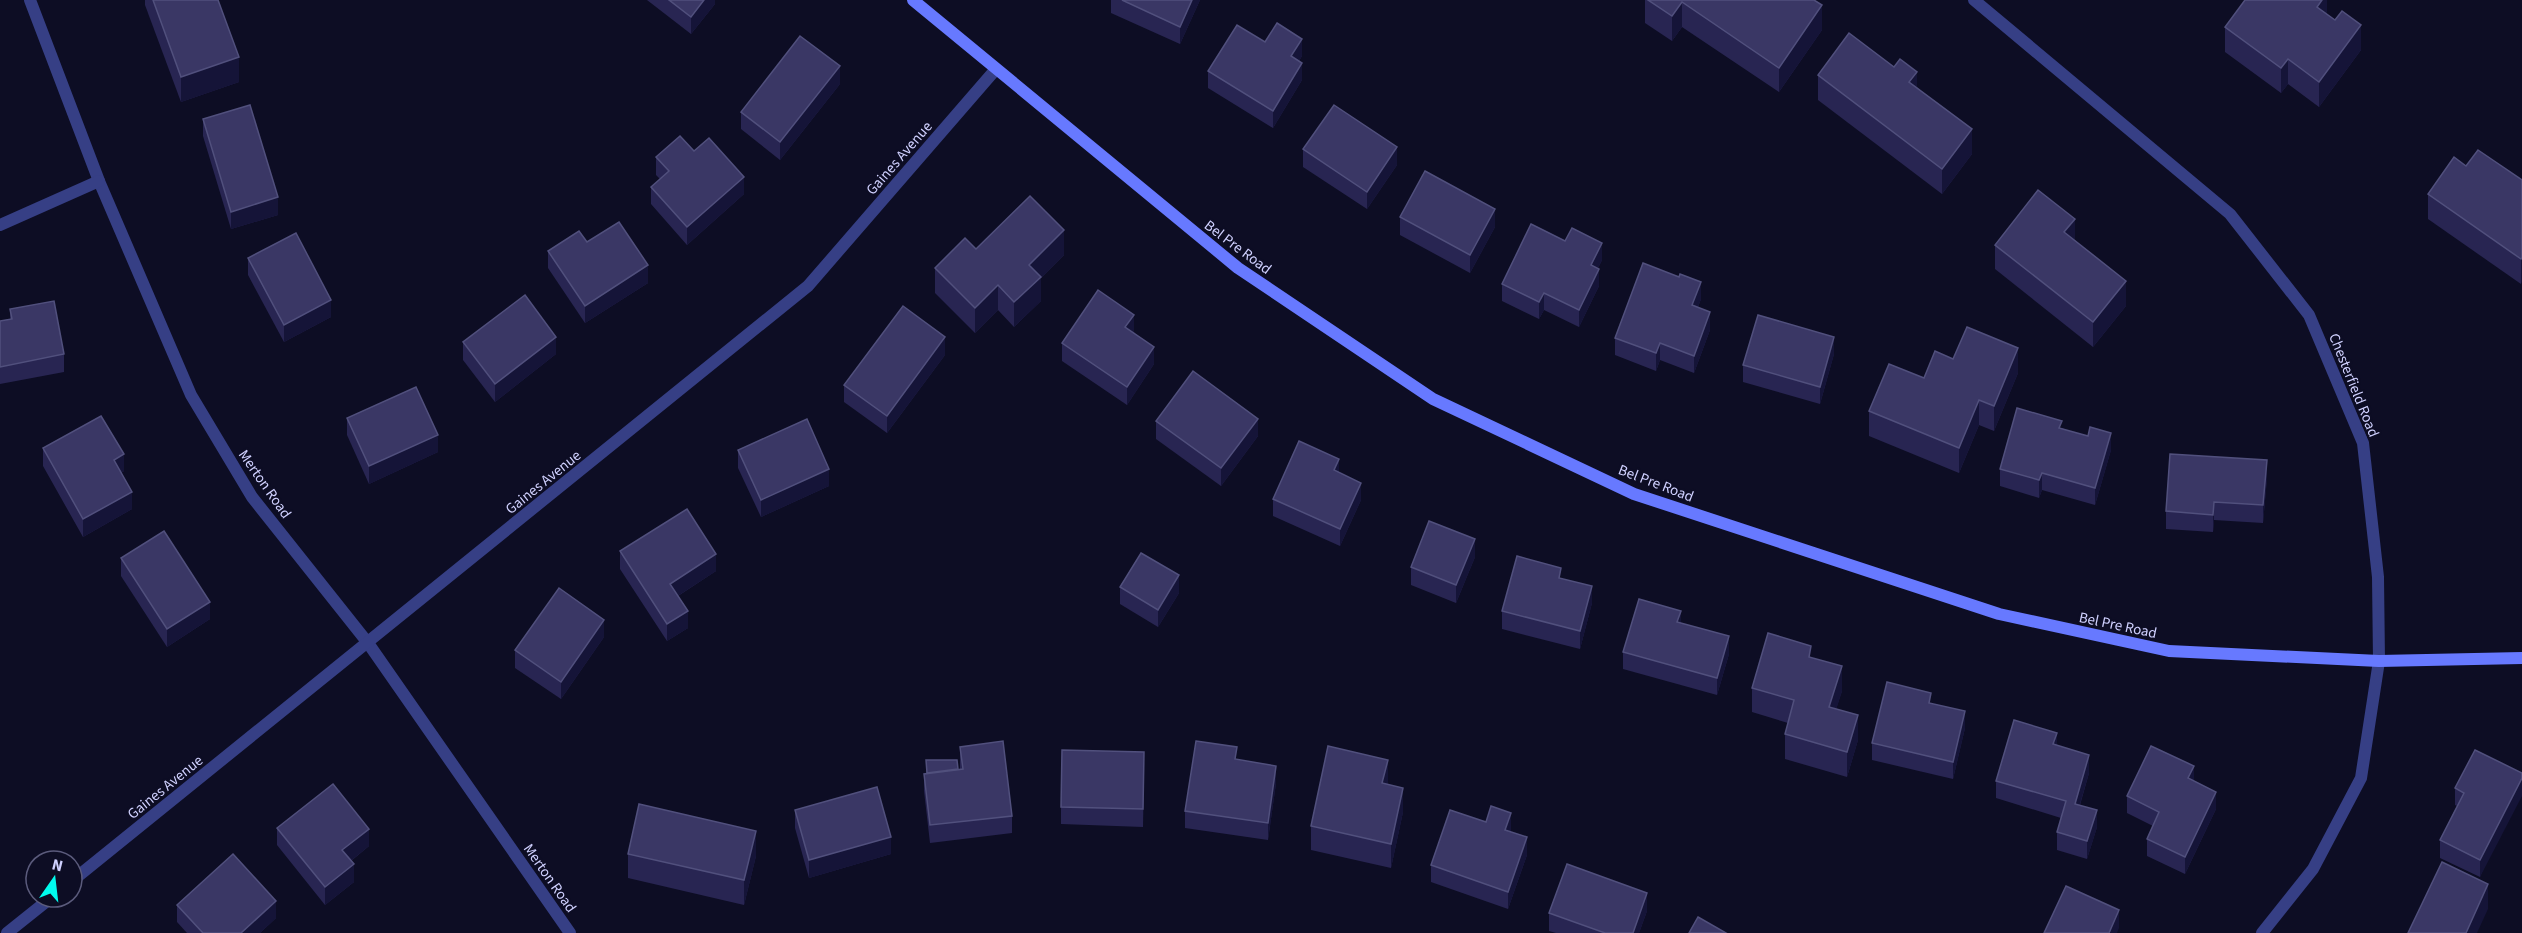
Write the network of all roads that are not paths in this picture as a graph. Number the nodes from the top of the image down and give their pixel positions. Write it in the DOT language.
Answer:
graph roads {
  1 [pos="30,0"];
  2 [pos="913,0"];
  3 [pos="1974,0"];
  4 [pos="996,69"];
  5 [pos="99,181"];
  6 [pos="0,225"];
  7 [pos="368,643"];
  8 [pos="2522,658"];
  9 [pos="2379,661"];
  10 [pos="84,871"];
  11 [pos="37,909"];
  12 [pos="7,933"];
  13 [pos="570,933"];
  14 [pos="2262,933"];
  1 -- 5 [label="street, Merton Road"];
  2 -- 4 [label="main road, Bel Pre Road"];
  3 -- 9 [label="street, Chesterfield Road"];
  4 -- 7 [label="street, Gaines Avenue"];
  4 -- 9 [label="main road, Bel Pre Road"];
  5 -- 6 [label="street"];
  5 -- 7 [label="street, Merton Road"];
  7 -- 10 [label="street, Gaines Avenue"];
  7 -- 13 [label="street, Merton Road"];
  8 -- 9 [label="main road, Bel Pre Road"];
  9 -- 14 [label="street, Chesterfield Road"];
  11 -- 12 [label="street"];
}
